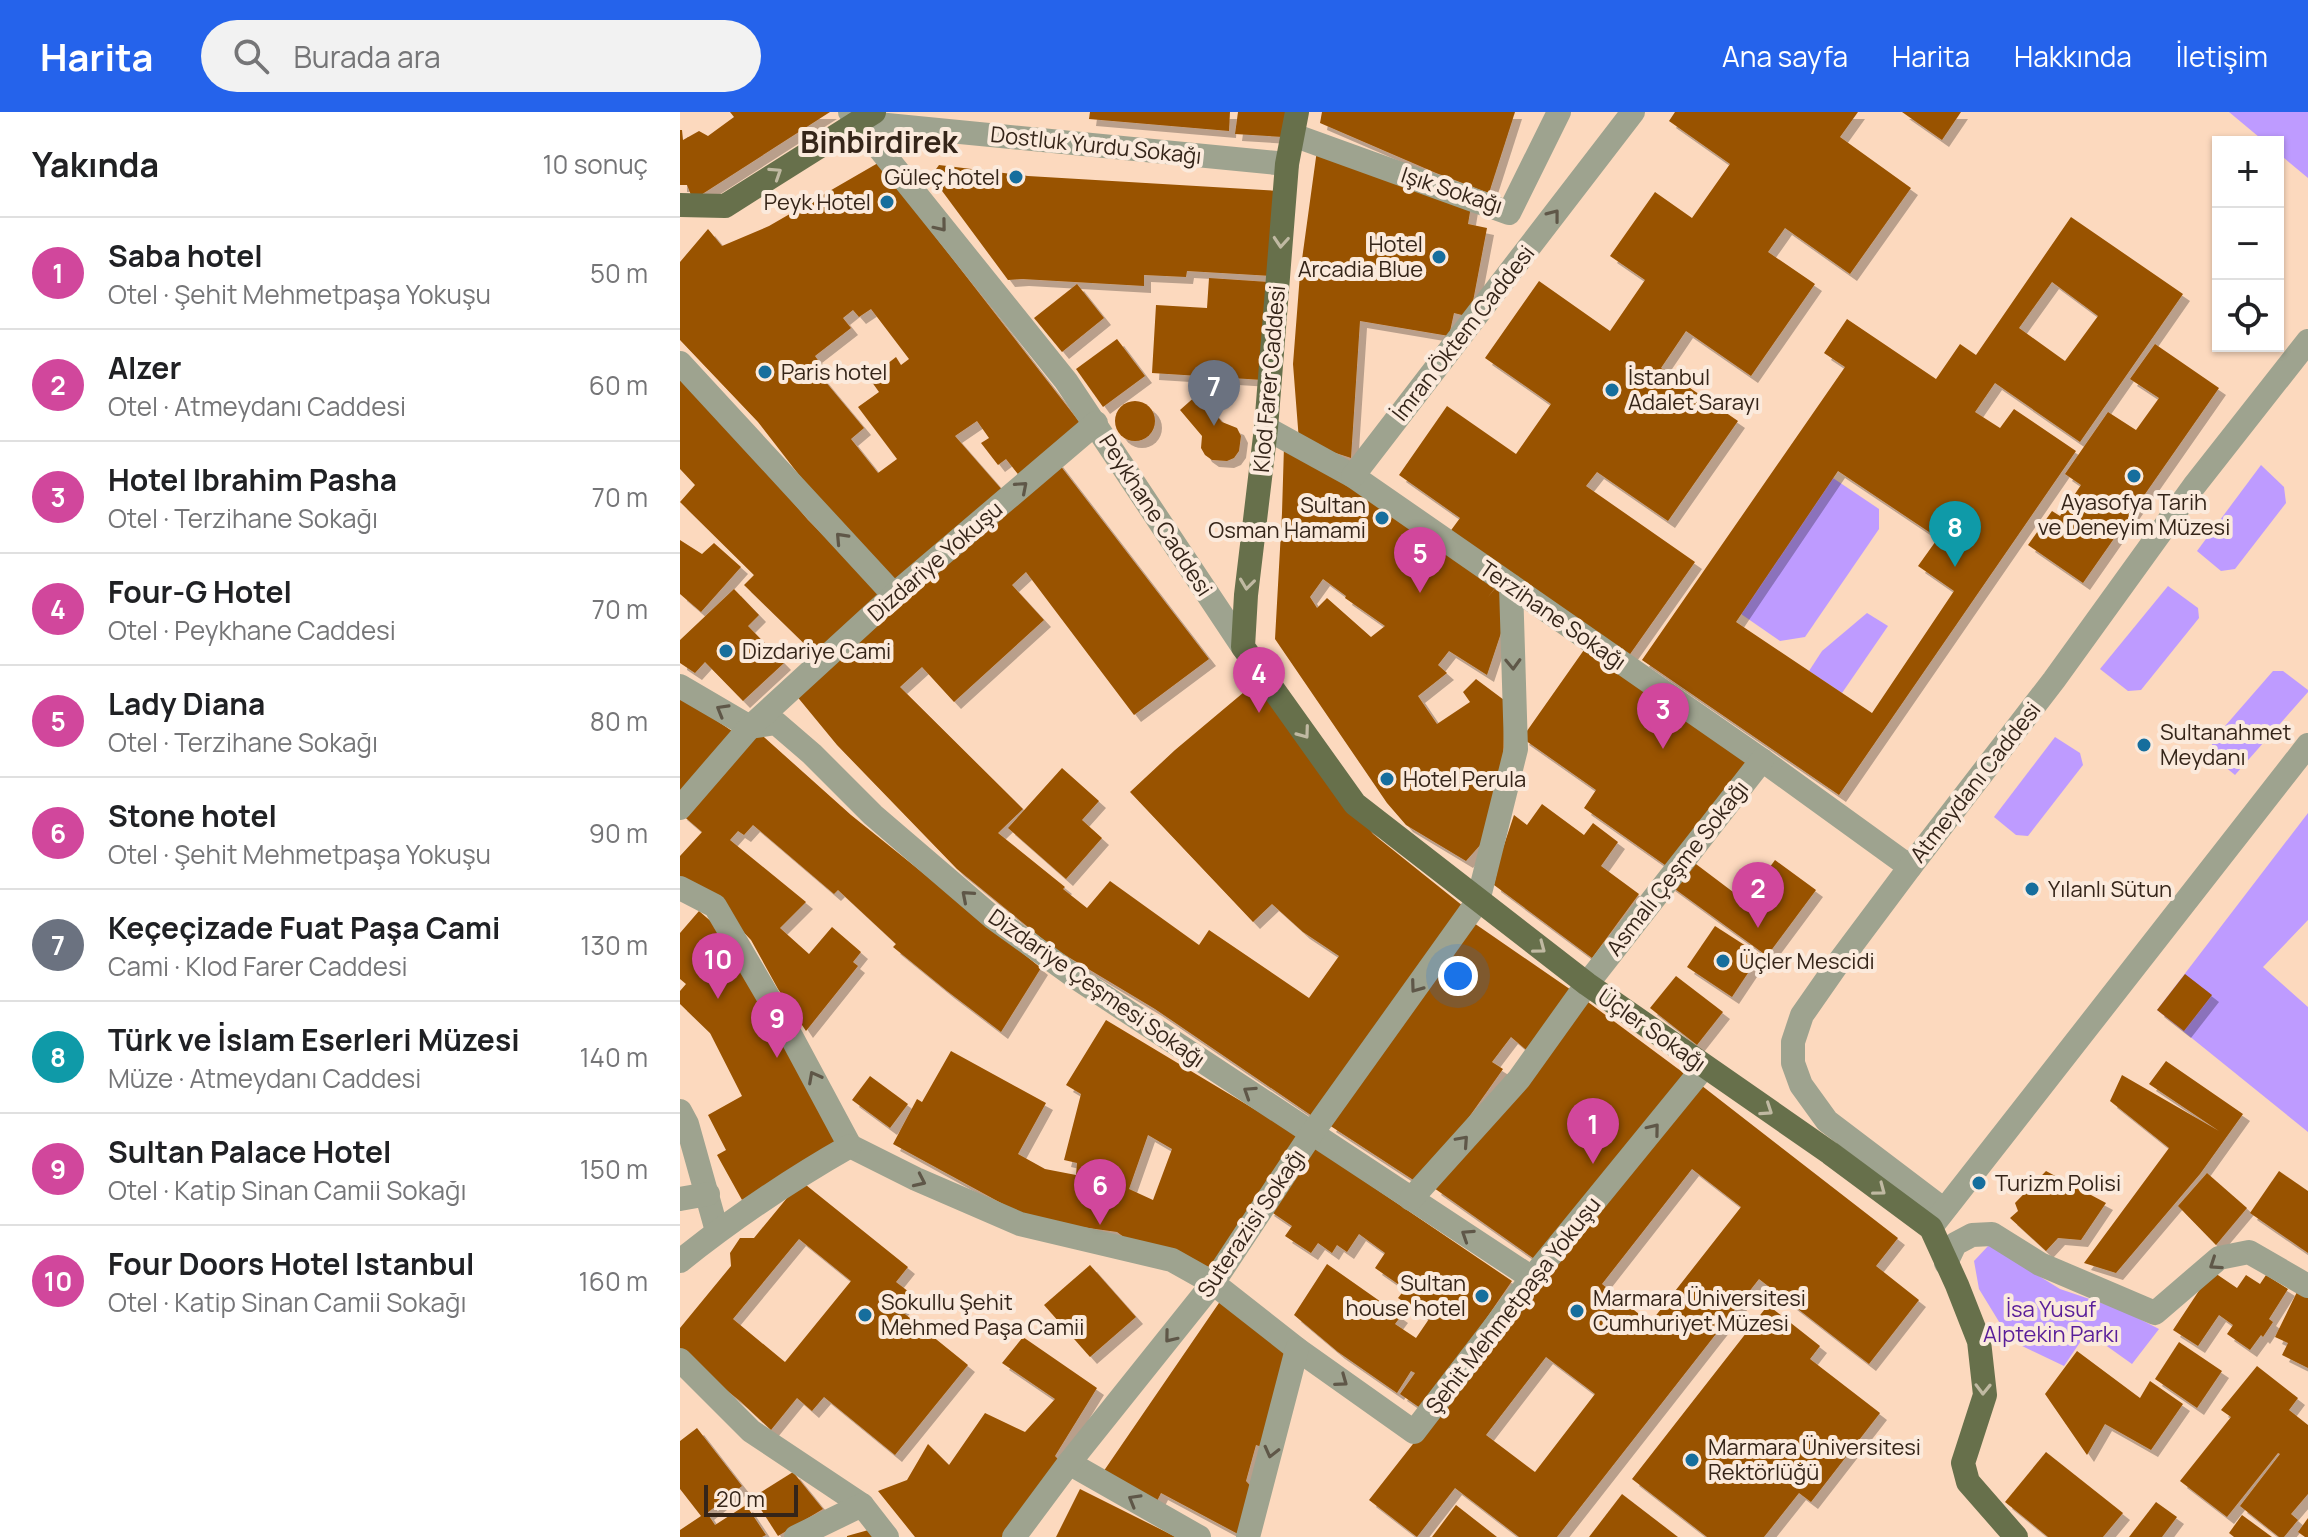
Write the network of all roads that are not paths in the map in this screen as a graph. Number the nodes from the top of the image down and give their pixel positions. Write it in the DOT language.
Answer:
graph roads {
  1 [pos="1559,112"];
  2 [pos="1633,112"];
  3 [pos="861,115"];
  4 [pos="1295,123"];
  5 [pos="1287,164"];
  6 [pos="680,205"];
  7 [pos="2308,341"];
  8 [pos="680,363"];
  9 [pos="1096,423"];
  10 [pos="1266,428"];
  11 [pos="1353,476"];
  12 [pos="1511,586"];
  13 [pos="894,595"];
  14 [pos="1243,647"];
  15 [pos="680,686"];
  16 [pos="750,727"];
  17 [pos="2308,745"];
  18 [pos="1762,760"];
  19 [pos="680,808"];
  20 [pos="1910,867"];
  21 [pos="680,888"];
  22 [pos="1478,901"];
  23 [pos="1587,984"];
  24 [pos="1704,1067"];
  25 [pos="680,1111"];
  26 [pos="1312,1133"];
  27 [pos="850,1146"];
  28 [pos="708,1194"];
  29 [pos="680,1199"];
  30 [pos="1411,1199"];
  31 [pos="1937,1218"];
  32 [pos="717,1231"];
  33 [pos="680,1261"];
  34 [pos="1946,1263"];
  35 [pos="1532,1278"];
  36 [pos="1213,1283"];
  37 [pos="2308,1286"];
  38 [pos="1297,1349"];
  39 [pos="680,1360"];
  40 [pos="1069,1463"];
  41 [pos="862,1505"];
  42 [pos="796,1537"];
  43 [pos="887,1537"];
  44 [pos="1014,1537"];
  45 [pos="1199,1537"];
  46 [pos="1248,1537"];
  47 [pos="2016,1537"];
  1 -- 4 [label="street, Işık Sokağı"];
  11 -- 2 [label="street, İmran Öktem Caddesi, one-way"];
  3 -- 5 [label="street, Dostluk Yurdu Sokağı"];
  6 -- 3 [label="main road, one-way"];
  3 -- 9 [label="street, Peykhane Caddesi, one-way"];
  4 -- 5 [label="main road, Klod Farer Caddesi"];
  5 -- 10 [label="main road, Klod Farer Caddesi, one-way"];
  7 -- 20 [label="street, Atmeydanı Caddesi"];
  13 -- 8 [label="street, one-way"];
  13 -- 9 [label="street, Dizdariye Yokuşu, one-way"];
  9 -- 14 [label="street, Peykhane Caddesi"];
  10 -- 11 [label="street"];
  10 -- 14 [label="main road, Klod Farer Caddesi, one-way"];
  11 -- 12 [label="street, Terzihane Sokağı"];
  12 -- 18 [label="street, Terzihane Sokağı"];
  12 -- 22 [label="street, one-way"];
  13 -- 16 [label="street, Dizdariye Yokuşu"];
  14 -- 22 [label="main road, Peykhane Caddesi, one-way"];
  16 -- 15 [label="street, Dizdariye Çeşmesi Sokağı, one-way"];
  16 -- 19 [label="street, Dizdariye Yokuşu"];
  26 -- 16 [label="street, Dizdariye Çeşmesi Sokağı, one-way"];
  17 -- 31 [label="street"];
  18 -- 20 [label="street, Terzihane Sokağı"];
  18 -- 23 [label="street, Asmalı Çeşme Sokağı"];
  20 -- 31 [label="street, Atmeydanı Caddesi"];
  27 -- 21 [label="street, one-way"];
  22 -- 23 [label="main road, Üçler Sokağı, one-way"];
  22 -- 26 [label="street, Suterazisi Sokağı, one-way"];
  23 -- 24 [label="main road, Üçler Sokağı"];
  30 -- 23 [label="street, Asmalı Çeşme Sokağı, one-way"];
  24 -- 31 [label="main road, Üçler Sokağı, one-way"];
  35 -- 24 [label="street, Şehit Mehmetpaşa Yokuşu, one-way"];
  25 -- 28 [label="street"];
  26 -- 30 [label="street, Dizdariye Çeşmesi Sokağı"];
  26 -- 36 [label="street, Suterazisi Sokağı"];
  27 -- 32 [label="street"];
  27 -- 36 [label="street, one-way"];
  28 -- 29 [label="street"];
  28 -- 32 [label="street"];
  35 -- 30 [label="street, Dizdariye Çeşmesi Sokağı, one-way"];
  31 -- 34 [label="main road"];
  32 -- 33 [label="street"];
  37 -- 34 [label="street, one-way"];
  34 -- 47 [label="main road, one-way"];
  38 -- 35 [label="street, Şehit Mehmetpaşa Yokuşu, one-way"];
  36 -- 38 [label="street"];
  36 -- 40 [label="street, Suterazisi Sokağı, one-way"];
  38 -- 46 [label="street, one-way"];
  39 -- 41 [label="street"];
  40 -- 44 [label="street, Suterazisi Sokağı"];
  45 -- 40 [label="street, one-way"];
  41 -- 42 [label="street"];
  41 -- 43 [label="street"];
}
